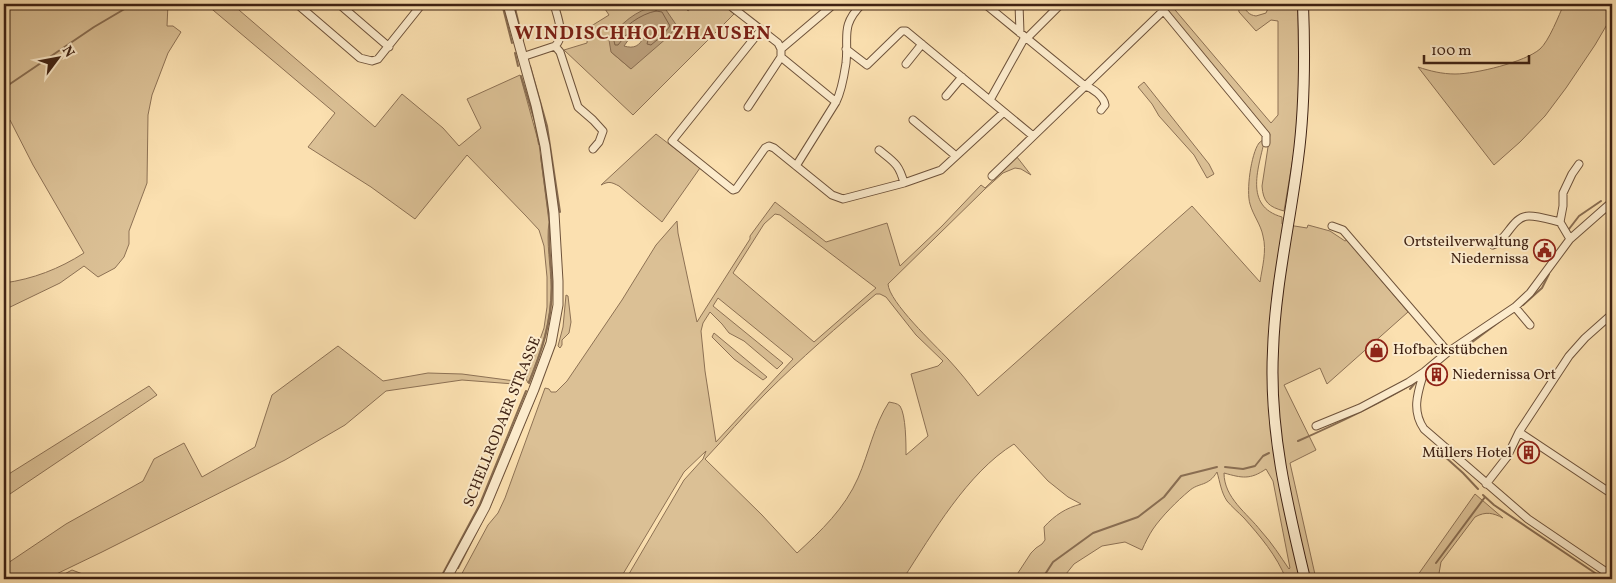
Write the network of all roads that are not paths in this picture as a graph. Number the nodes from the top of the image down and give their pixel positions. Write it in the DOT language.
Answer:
graph roads {
  1 [pos="297,4"];
  2 [pos="339,4"];
  3 [pos="422,4"];
  4 [pos="508,4"];
  5 [pos="554,4"];
  6 [pos="728,4"];
  7 [pos="834,4"];
  8 [pos="862,4"];
  9 [pos="984,4"];
  10 [pos="1019,4"];
  11 [pos="1061,4"];
  12 [pos="1158,4"];
  13 [pos="1303,4"];
  14 [pos="1164,10"];
  15 [pos="760,31"];
  16 [pos="1024,36"];
  17 [pos="922,44"];
  18 [pos="555,46"];
  19 [pos="389,47"];
  20 [pos="781,49"];
  21 [pos="846,49"];
  22 [pos="522,56"];
  23 [pos="781,57"];
  24 [pos="906,64"];
  25 [pos="962,77"];
  26 [pos="1085,86"];
  27 [pos="946,96"];
  28 [pos="990,100"];
  29 [pos="836,102"];
  30 [pos="748,107"];
  31 [pos="1101,110"];
  32 [pos="1004,112"];
  33 [pos="913,120"];
  34 [pos="1033,136"];
  35 [pos="1266,143"];
  36 [pos="593,149"];
  37 [pos="879,150"];
  38 [pos="956,156"];
  39 [pos="1579,164"];
  40 [pos="796,166"];
  41 [pos="992,176"];
  42 [pos="904,183"];
  43 [pos="1612,202"];
  44 [pos="1560,222"];
  45 [pos="1332,226"];
  46 [pos="1570,239"];
  47 [pos="1492,245"];
  48 [pos="1515,307"];
  49 [pos="1612,314"];
  50 [pos="1530,326"];
  51 [pos="1448,352"];
  52 [pos="1424,372"];
  53 [pos="1316,426"];
  54 [pos="1519,432"];
  55 [pos="1486,484"];
  56 [pos="1612,494"];
  57 [pos="1612,576"];
  58 [pos="446,579"];
  59 [pos="1304,579"];
  1 -- 19 [label="street"];
  2 -- 19 [label="street"];
  3 -- 19 [label="street"];
  4 -- 22 [label="street, SCHELLRODAER STRASSE"];
  5 -- 18 [label="street"];
  6 -- 15 [label="street"];
  7 -- 20 [label="street"];
  8 -- 21 [label="street"];
  9 -- 16 [label="street"];
  10 -- 16 [label="street"];
  11 -- 16 [label="street"];
  12 -- 14 [label="street"];
  13 -- 59 [label="main road"];
  14 -- 26 [label="street"];
  14 -- 35 [label="street"];
  15 -- 20 [label="street"];
  15 -- 40 [label="street"];
  16 -- 26 [label="street"];
  16 -- 28 [label="street"];
  17 -- 21 [label="street"];
  17 -- 24 [label="street"];
  17 -- 25 [label="street"];
  18 -- 22 [label="street"];
  18 -- 36 [label="street"];
  20 -- 23 [label="street"];
  21 -- 29 [label="street"];
  22 -- 58 [label="street, SCHELLRODAER STRASSE"];
  23 -- 29 [label="street"];
  23 -- 30 [label="street"];
  25 -- 27 [label="street"];
  25 -- 28 [label="street"];
  26 -- 31 [label="street"];
  26 -- 34 [label="street"];
  28 -- 32 [label="street"];
  29 -- 40 [label="street"];
  32 -- 34 [label="street"];
  32 -- 38 [label="street"];
  33 -- 38 [label="street"];
  34 -- 41 [label="street"];
  37 -- 42 [label="street"];
  38 -- 42 [label="street"];
  39 -- 44 [label="street"];
  40 -- 42 [label="street"];
  43 -- 46 [label="street"];
  44 -- 46 [label="street"];
  44 -- 47 [label="street"];
  45 -- 51 [label="street"];
  46 -- 48 [label="street"];
  48 -- 50 [label="street"];
  48 -- 51 [label="street"];
  49 -- 54 [label="street"];
  51 -- 52 [label="street"];
  52 -- 53 [label="street"];
  52 -- 55 [label="street"];
  54 -- 55 [label="street"];
  54 -- 56 [label="street"];
  55 -- 57 [label="street"];
}
